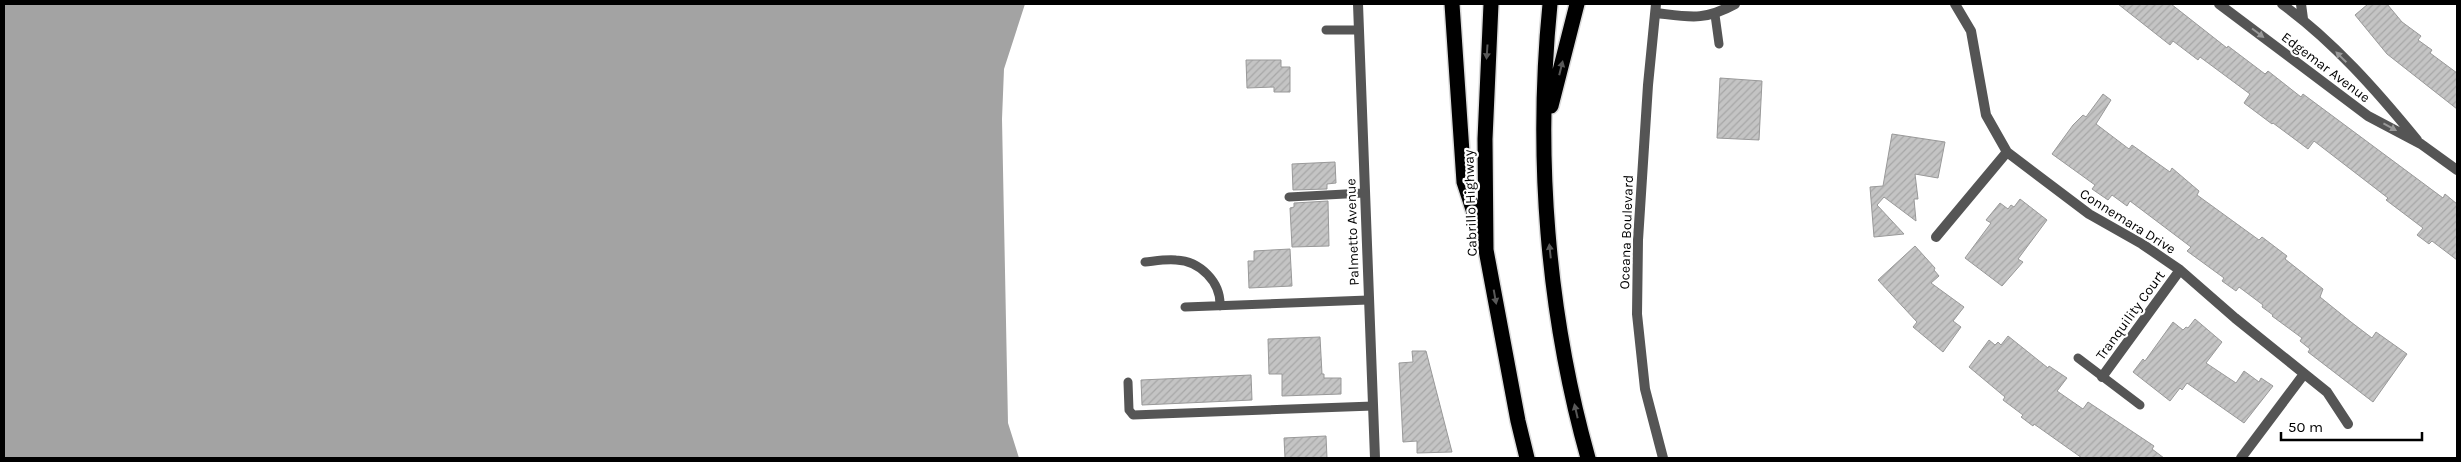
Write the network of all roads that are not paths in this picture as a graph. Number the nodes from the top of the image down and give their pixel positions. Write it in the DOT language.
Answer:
graph roads {
  1 [pos="1358,4"];
  2 [pos="1452,4"];
  3 [pos="1458,4"];
  4 [pos="1491,4"];
  5 [pos="1550,4"];
  6 [pos="1577,4"];
  7 [pos="1735,4"];
  8 [pos="1955,4"];
  9 [pos="2219,4"];
  10 [pos="2282,4"];
  11 [pos="2301,4"];
  12 [pos="1656,8"];
  13 [pos="1719,10"];
  14 [pos="2303,19"];
  15 [pos="1326,30"];
  16 [pos="1358,30"];
  17 [pos="1719,44"];
  18 [pos="1459,122"];
  19 [pos="1544,132"];
  20 [pos="2421,144"];
  21 [pos="2007,152"];
  22 [pos="2457,170"];
  23 [pos="1364,193"];
  24 [pos="1289,197"];
  25 [pos="1936,237"];
  26 [pos="1486,250"];
  27 [pos="1145,262"];
  28 [pos="2180,270"];
  29 [pos="1368,300"];
  30 [pos="1220,306"];
  31 [pos="1185,307"];
  32 [pos="2078,358"];
  33 [pos="2304,374"];
  34 [pos="2102,377"];
  35 [pos="1128,382"];
  36 [pos="2140,405"];
  37 [pos="1372,406"];
  38 [pos="2348,424"];
  39 [pos="1375,458"];
  40 [pos="1527,458"];
  41 [pos="1588,458"];
  42 [pos="1663,458"];
  43 [pos="2241,458"];
  1 -- 16 [label="street, Palmetto Avenue"];
  2 -- 18 [label="highway"];
  3 -- 18 [label="highway"];
  4 -- 26 [label="highway, Cabrillo Highway, one-way"];
  5 -- 19 [label="highway"];
  19 -- 6 [label="highway, one-way"];
  7 -- 13 [label="street"];
  8 -- 21 [label="street, Connemara Drive"];
  9 -- 20 [label="street, Edgemar Avenue, one-way"];
  10 -- 14 [label="street, Edgemar Avenue"];
  11 -- 14 [label="street"];
  12 -- 13 [label="street"];
  12 -- 42 [label="street, Oceana Boulevard"];
  13 -- 17 [label="lane"];
  20 -- 14 [label="street, Edgemar Avenue, one-way"];
  15 -- 16 [label="lane"];
  16 -- 23 [label="street, Palmetto Avenue"];
  18 -- 26 [label="highway"];
  41 -- 19 [label="highway, one-way"];
  20 -- 22 [label="street, Edgemar Avenue"];
  21 -- 25 [label="street"];
  21 -- 28 [label="street, Connemara Drive"];
  23 -- 24 [label="lane"];
  23 -- 29 [label="street, Palmetto Avenue"];
  26 -- 40 [label="highway, Cabrillo Highway, one-way"];
  27 -- 30 [label="lane"];
  28 -- 33 [label="street, Connemara Drive"];
  28 -- 34 [label="street, Tranquility Court"];
  29 -- 30 [label="lane"];
  29 -- 37 [label="street, Palmetto Avenue"];
  30 -- 31 [label="lane"];
  32 -- 34 [label="lane"];
  33 -- 38 [label="street, Connemara Drive"];
  33 -- 43 [label="street"];
  34 -- 36 [label="lane"];
  35 -- 37 [label="lane"];
  37 -- 39 [label="street, Palmetto Avenue"];
}
